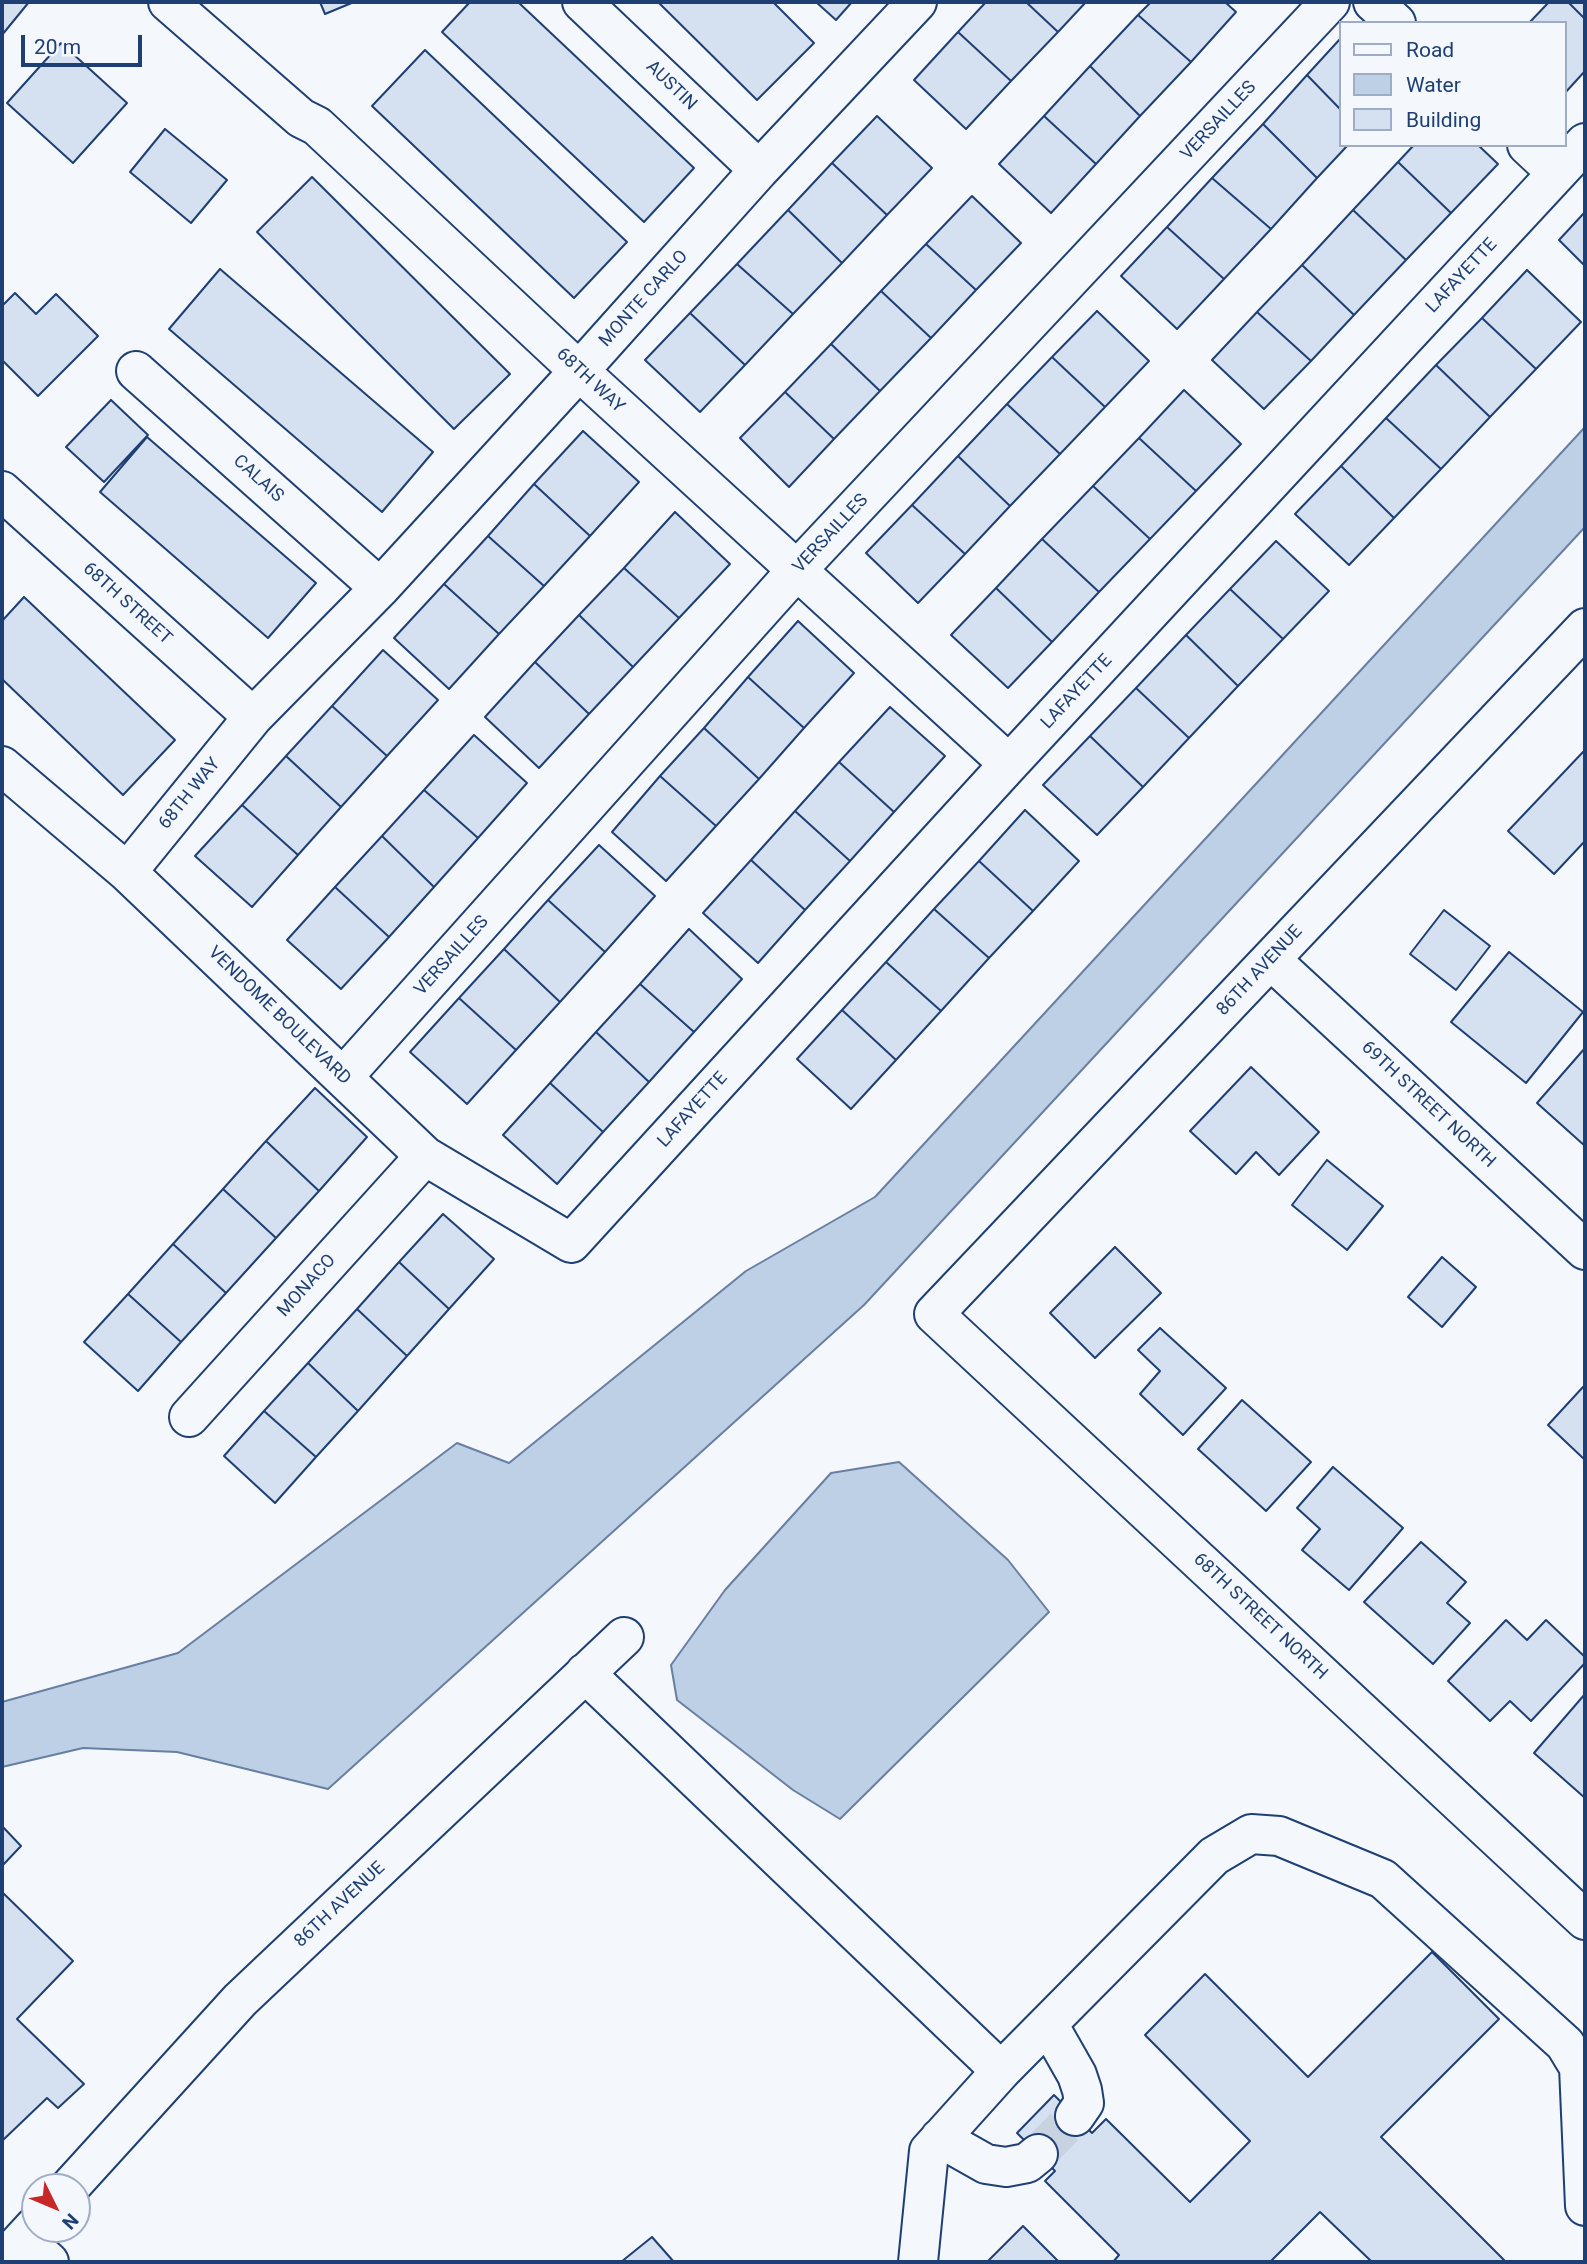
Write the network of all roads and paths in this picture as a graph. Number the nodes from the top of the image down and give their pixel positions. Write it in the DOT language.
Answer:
graph roads {
  1 [pos="168,2"];
  2 [pos="582,2"];
  3 [pos="917,2"];
  4 [pos="1330,2"];
  5 [pos="1373,2"];
  6 [pos="1394,21"];
  7 [pos="1585,143"];
  8 [pos="1529,147"];
  9 [pos="759,170"];
  10 [pos="1557,173"];
  11 [pos="136,370"];
  12 [pos="579,371"];
  13 [pos="2,491"];
  14 [pos="796,571"];
  15 [pos="380,588"];
  16 [pos="1585,628"];
  17 [pos="253,717"];
  18 [pos="1009,764"];
  19 [pos="2,766"];
  20 [pos="127,872"];
  21 [pos="1270,960"];
  22 [pos="343,1077"];
  23 [pos="425,1156"];
  24 [pos="571,1243"];
  25 [pos="1585,1250"];
  26 [pos="934,1314"];
  27 [pos="189,1417"];
  28 [pos="624,1637"];
  29 [pos="585,1673"];
  30 [pos="1585,1920"];
  31 [pos="1048,2024"];
  32 [pos="1001,2071"];
  33 [pos="1074,2116"];
  34 [pos="940,2138"];
  35 [pos="1038,2154"];
  36 [pos="83,2173"];
  37 [pos="1585,2206"];
  38 [pos="918,2262"];
  1 -- 12 [label="street, 68TH WAY"];
  2 -- 9 [label="street, AUSTIN"];
  3 -- 9 [label="street, MONTE CARLO"];
  4 -- 14 [label="street, VERSAILLES"];
  5 -- 6 [label="street"];
  7 -- 10 [label="street, LAFAYETTE"];
  8 -- 10 [label="street"];
  9 -- 12 [label="street, MONTE CARLO"];
  10 -- 18 [label="street, LAFAYETTE"];
  11 -- 15 [label="street, CALAIS"];
  12 -- 14 [label="street, 68TH WAY"];
  12 -- 15 [label="street, MONTE CARLO"];
  13 -- 17 [label="street, 68TH STREET"];
  14 -- 18 [label="street, 68TH WAY"];
  14 -- 22 [label="street, VERSAILLES"];
  15 -- 17 [label="street, MONTE CARLO"];
  16 -- 21 [label="street, 86TH AVENUE"];
  17 -- 20 [label="street, 68TH WAY"];
  18 -- 24 [label="street, LAFAYETTE"];
  19 -- 20 [label="street, VENDOME BOULEVARD"];
  20 -- 22 [label="street, VENDOME BOULEVARD"];
  21 -- 25 [label="street, 69TH STREET NORTH"];
  21 -- 26 [label="street, 86TH AVENUE"];
  22 -- 23 [label="street, VENDOME BOULEVARD"];
  23 -- 24 [label="street, VENDOME BOULEVARD"];
  23 -- 27 [label="street, MONACO"];
  26 -- 30 [label="street, 68TH STREET NORTH"];
  28 -- 29 [label="street, 86TH AVENUE"];
  29 -- 32 [label="street"];
  29 -- 36 [label="street, 86TH AVENUE"];
  31 -- 32 [label="street"];
  31 -- 33 [label="street"];
  31 -- 37 [label="street"];
  32 -- 34 [label="street"];
  34 -- 35 [label="street"];
  34 -- 38 [label="street"];
}
